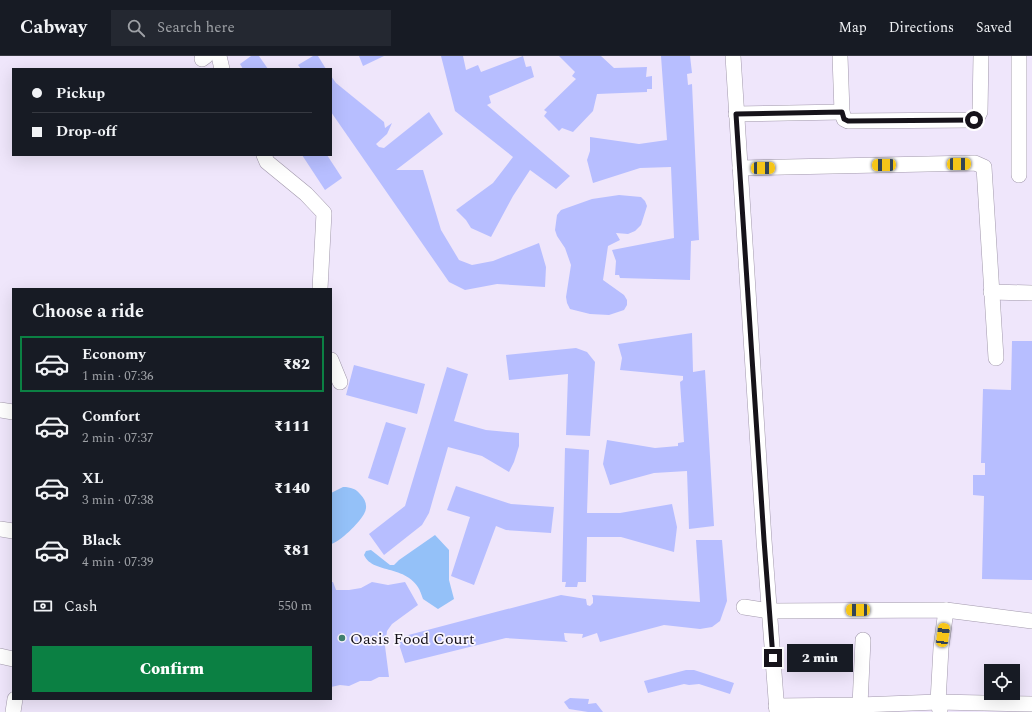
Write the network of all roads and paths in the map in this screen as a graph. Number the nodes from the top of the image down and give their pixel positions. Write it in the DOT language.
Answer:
graph roads {
  1 [pos="219,56"];
  2 [pos="733,56"];
  3 [pos="840,56"];
  4 [pos="981,56"];
  5 [pos="1019,56"];
  6 [pos="222,68"];
  7 [pos="842,112"];
  8 [pos="736,114"];
  9 [pos="264,156"];
  10 [pos="740,168"];
  11 [pos="1019,175"];
  12 [pos="320,288"];
  13 [pos="991,292"];
  14 [pos="1032,293"];
  15 [pos="996,358"];
  16 [pos="332,362"];
  17 [pos="340,382"];
  18 [pos="0,410"];
  19 [pos="12,412"];
  20 [pos="0,528"];
  21 [pos="12,531"];
  22 [pos="744,607"];
  23 [pos="946,610"];
  24 [pos="769,611"];
  25 [pos="1032,621"];
  26 [pos="863,640"];
  27 [pos="0,656"];
  28 [pos="12,659"];
  29 [pos="15,700"];
  30 [pos="1032,704"];
  31 [pos="860,705"];
  32 [pos="939,707"];
  33 [pos="777,709"];
  34 [pos="13,712"];
  1 -- 6 [label="street"];
  2 -- 8 [label="street"];
  3 -- 7 [label="street"];
  4 -- 7 [label="street"];
  5 -- 11 [label="street"];
  7 -- 8 [label="street"];
  8 -- 10 [label="street"];
  9 -- 12 [label="street"];
  10 -- 13 [label="street"];
  10 -- 24 [label="street"];
  13 -- 14 [label="street"];
  13 -- 15 [label="street"];
  16 -- 17 [label="street"];
  18 -- 19 [label="street"];
  20 -- 21 [label="street"];
  22 -- 24 [label="street"];
  23 -- 24 [label="street"];
  23 -- 25 [label="street"];
  23 -- 32 [label="street"];
  24 -- 33 [label="street"];
  26 -- 31 [label="street"];
  27 -- 28 [label="street"];
  29 -- 34 [label="street"];
  30 -- 32 [label="street"];
  31 -- 32 [label="street"];
  31 -- 33 [label="street"];
}
